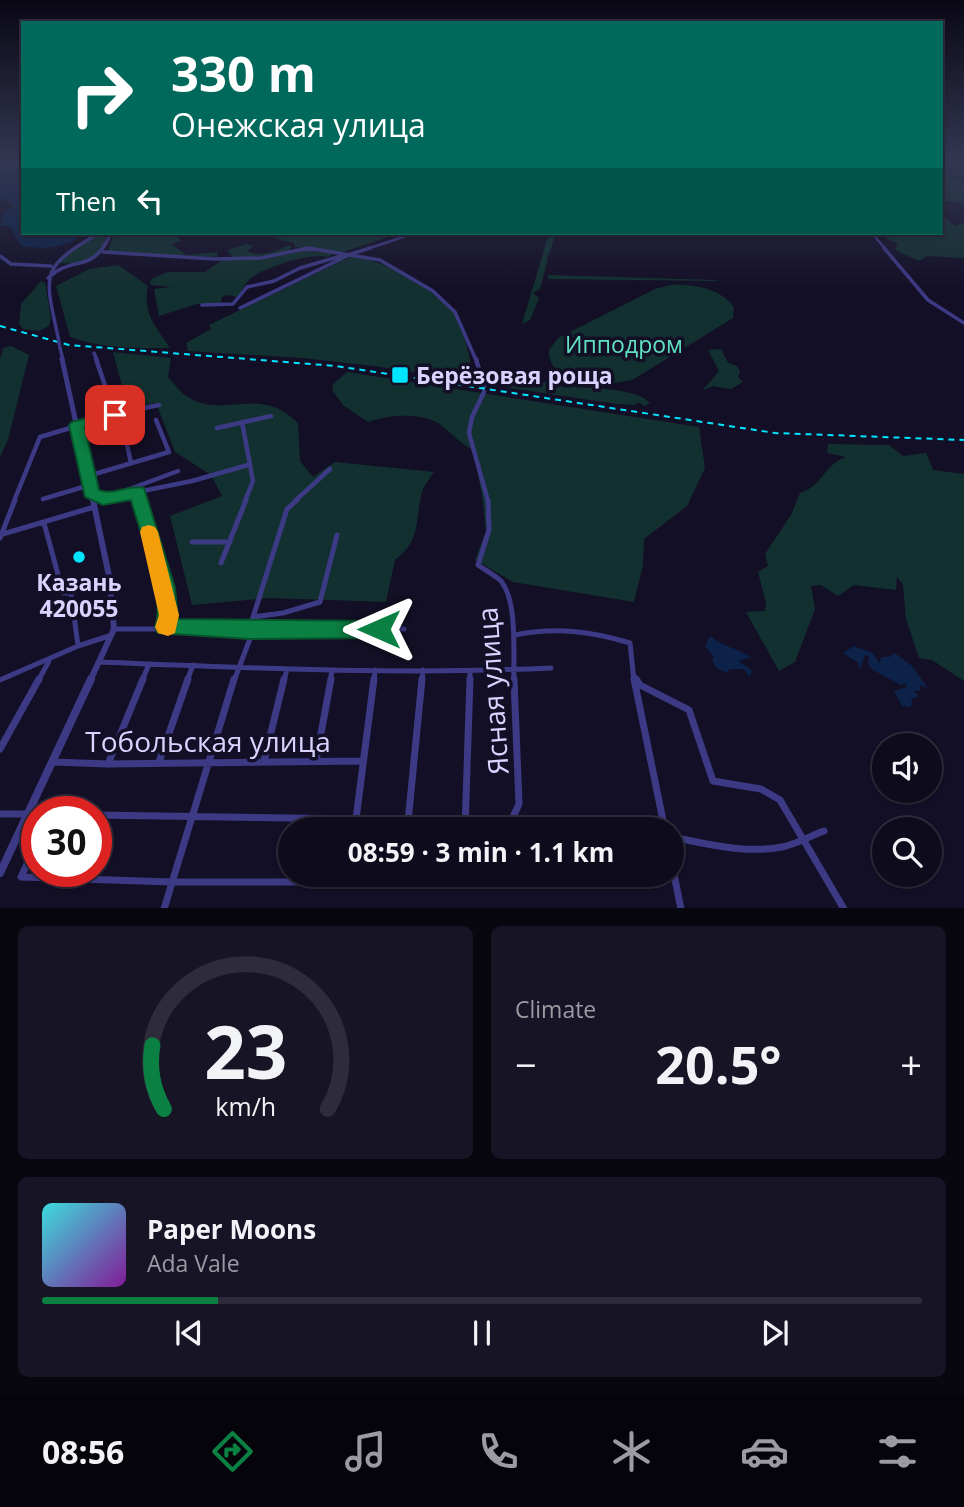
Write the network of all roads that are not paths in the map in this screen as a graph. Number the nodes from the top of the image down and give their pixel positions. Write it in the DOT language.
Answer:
graph roads {
  1 [pos="95,235"];
  2 [pos="111,235"];
  3 [pos="409,235"];
  4 [pos="874,235"];
  5 [pos="102,254"];
  6 [pos="349,254"];
  7 [pos="0,256"];
  8 [pos="38,265"];
  9 [pos="75,265"];
  10 [pos="51,267"];
  11 [pos="48,278"];
  12 [pos="202,305"];
  13 [pos="240,309"];
  14 [pos="964,323"];
  15 [pos="94,353"];
  16 [pos="159,405"];
  17 [pos="118,414"];
  18 [pos="271,415"];
  19 [pos="156,420"];
  20 [pos="242,422"];
  21 [pos="77,425"];
  22 [pos="216,428"];
  23 [pos="131,463"];
  24 [pos="248,465"];
  25 [pos="330,469"];
  26 [pos="178,471"];
  27 [pos="88,476"];
  28 [pos="91,489"];
  29 [pos="138,492"];
  30 [pos="105,498"];
  31 [pos="43,499"];
  32 [pos="94,506"];
  33 [pos="44,523"];
  34 [pos="337,535"];
  35 [pos="1,536"];
  36 [pos="192,542"];
  37 [pos="230,542"];
  38 [pos="221,563"];
  39 [pos="108,576"];
  40 [pos="71,593"];
  41 [pos="253,618"];
  42 [pos="165,627"];
  43 [pos="404,629"];
  44 [pos="249,630"];
  45 [pos="113,632"];
  46 [pos="515,635"];
  47 [pos="78,646"];
  48 [pos="50,660"];
  49 [pos="98,662"];
  50 [pos="149,664"];
  51 [pos="193,665"];
  52 [pos="238,667"];
  53 [pos="551,668"];
  54 [pos="287,669"];
  55 [pos="374,670"];
  56 [pos="423,670"];
  57 [pos="332,671"];
  58 [pos="514,671"];
  59 [pos="470,672"];
  60 [pos="633,674"];
  61 [pos="0,680"];
  62 [pos="0,749"];
  63 [pos="264,761"];
  64 [pos="316,761"];
  65 [pos="363,761"];
  66 [pos="53,762"];
  67 [pos="159,762"];
  68 [pos="209,763"];
  69 [pos="108,764"];
  70 [pos="40,796"];
  71 [pos="0,814"];
  72 [pos="21,814"];
  73 [pos="112,816"];
  74 [pos="356,817"];
  75 [pos="408,817"];
  76 [pos="465,817"];
  77 [pos="514,817"];
  78 [pos="662,817"];
  79 [pos="191,819"];
  80 [pos="278,819"];
  81 [pos="824,831"];
  82 [pos="21,835"];
  83 [pos="800,838"];
  84 [pos="684,839"];
  85 [pos="0,873"];
  86 [pos="112,880"];
  87 [pos="171,882"];
  88 [pos="278,882"];
  89 [pos="677,887"];
  90 [pos="163,908"];
  91 [pos="681,908"];
  92 [pos="844,908"];
  1 -- 10 [label="street"];
  2 -- 5 [label="street"];
  3 -- 6 [label="street"];
  4 -- 14 [label="street"];
  5 -- 6 [label="street"];
  5 -- 9 [label="street"];
  6 -- 12 [label="street"];
  6 -- 13 [label="street"];
  6 -- 46 [label="street, Ясная улица"];
  7 -- 8 [label="street"];
  8 -- 10 [label="street"];
  9 -- 10 [label="street"];
  9 -- 11 [label="street"];
  10 -- 11 [label="street"];
  11 -- 21 [label="street, bridge"];
  15 -- 17 [label="street"];
  16 -- 17 [label="street"];
  17 -- 21 [label="street"];
  17 -- 23 [label="street"];
  18 -- 20 [label="street"];
  19 -- 23 [label="street"];
  20 -- 22 [label="street"];
  20 -- 24 [label="street"];
  21 -- 27 [label="street"];
  21 -- 35 [label="street"];
  23 -- 27 [label="street"];
  24 -- 29 [label="street"];
  24 -- 37 [label="street"];
  25 -- 41 [label="street"];
  26 -- 30 [label="street"];
  27 -- 28 [label="street"];
  28 -- 30 [label="street"];
  28 -- 31 [label="street"];
  28 -- 32 [label="street"];
  29 -- 30 [label="street"];
  29 -- 42 [label="street"];
  30 -- 32 [label="street"];
  32 -- 33 [label="street"];
  32 -- 39 [label="street"];
  33 -- 35 [label="street"];
  33 -- 40 [label="street"];
  34 -- 41 [label="street"];
  36 -- 37 [label="street"];
  37 -- 38 [label="street"];
  39 -- 40 [label="street"];
  39 -- 45 [label="street"];
  40 -- 47 [label="street"];
  41 -- 44 [label="street"];
  42 -- 44 [label="street"];
  42 -- 45 [label="street"];
  43 -- 44 [label="street"];
  44 -- 52 [label="street"];
  45 -- 47 [label="street"];
  45 -- 49 [label="street"];
  46 -- 58 [label="street, Ясная улица"];
  46 -- 60 [label="street"];
  47 -- 48 [label="street"];
  48 -- 61 [label="street"];
  48 -- 62 [label="street"];
  49 -- 50 [label="street"];
  49 -- 66 [label="street"];
  50 -- 51 [label="street"];
  50 -- 69 [label="street"];
  51 -- 52 [label="street"];
  51 -- 67 [label="street"];
  52 -- 54 [label="street"];
  52 -- 68 [label="street"];
  53 -- 58 [label="street"];
  54 -- 57 [label="street"];
  54 -- 63 [label="street"];
  55 -- 56 [label="street"];
  55 -- 57 [label="street"];
  55 -- 65 [label="street"];
  56 -- 59 [label="street"];
  56 -- 75 [label="street"];
  57 -- 64 [label="street"];
  58 -- 59 [label="street"];
  58 -- 77 [label="street, Ясная улица"];
  59 -- 76 [label="street"];
  60 -- 78 [label="street"];
  60 -- 83 [label="street"];
  63 -- 64 [label="street, Тобольская улица"];
  63 -- 68 [label="street, Тобольская улица"];
  64 -- 65 [label="street, Тобольская улица"];
  65 -- 74 [label="street"];
  66 -- 69 [label="street, Тобольская улица"];
  66 -- 70 [label="street"];
  67 -- 68 [label="street, Тобольская улица"];
  67 -- 69 [label="street, Тобольская улица"];
  68 -- 79 [label="street"];
  71 -- 72 [label="street"];
  73 -- 79 [label="street"];
  79 -- 80 [label="street"];
  79 -- 87 [label="street"];
  81 -- 83 [label="street"];
  82 -- 85 [label="street"];
  83 -- 84 [label="street"];
  83 -- 92 [label="street"];
  86 -- 87 [label="street"];
  87 -- 88 [label="street"];
  87 -- 90 [label="street"];
  89 -- 91 [label="street"];
}
